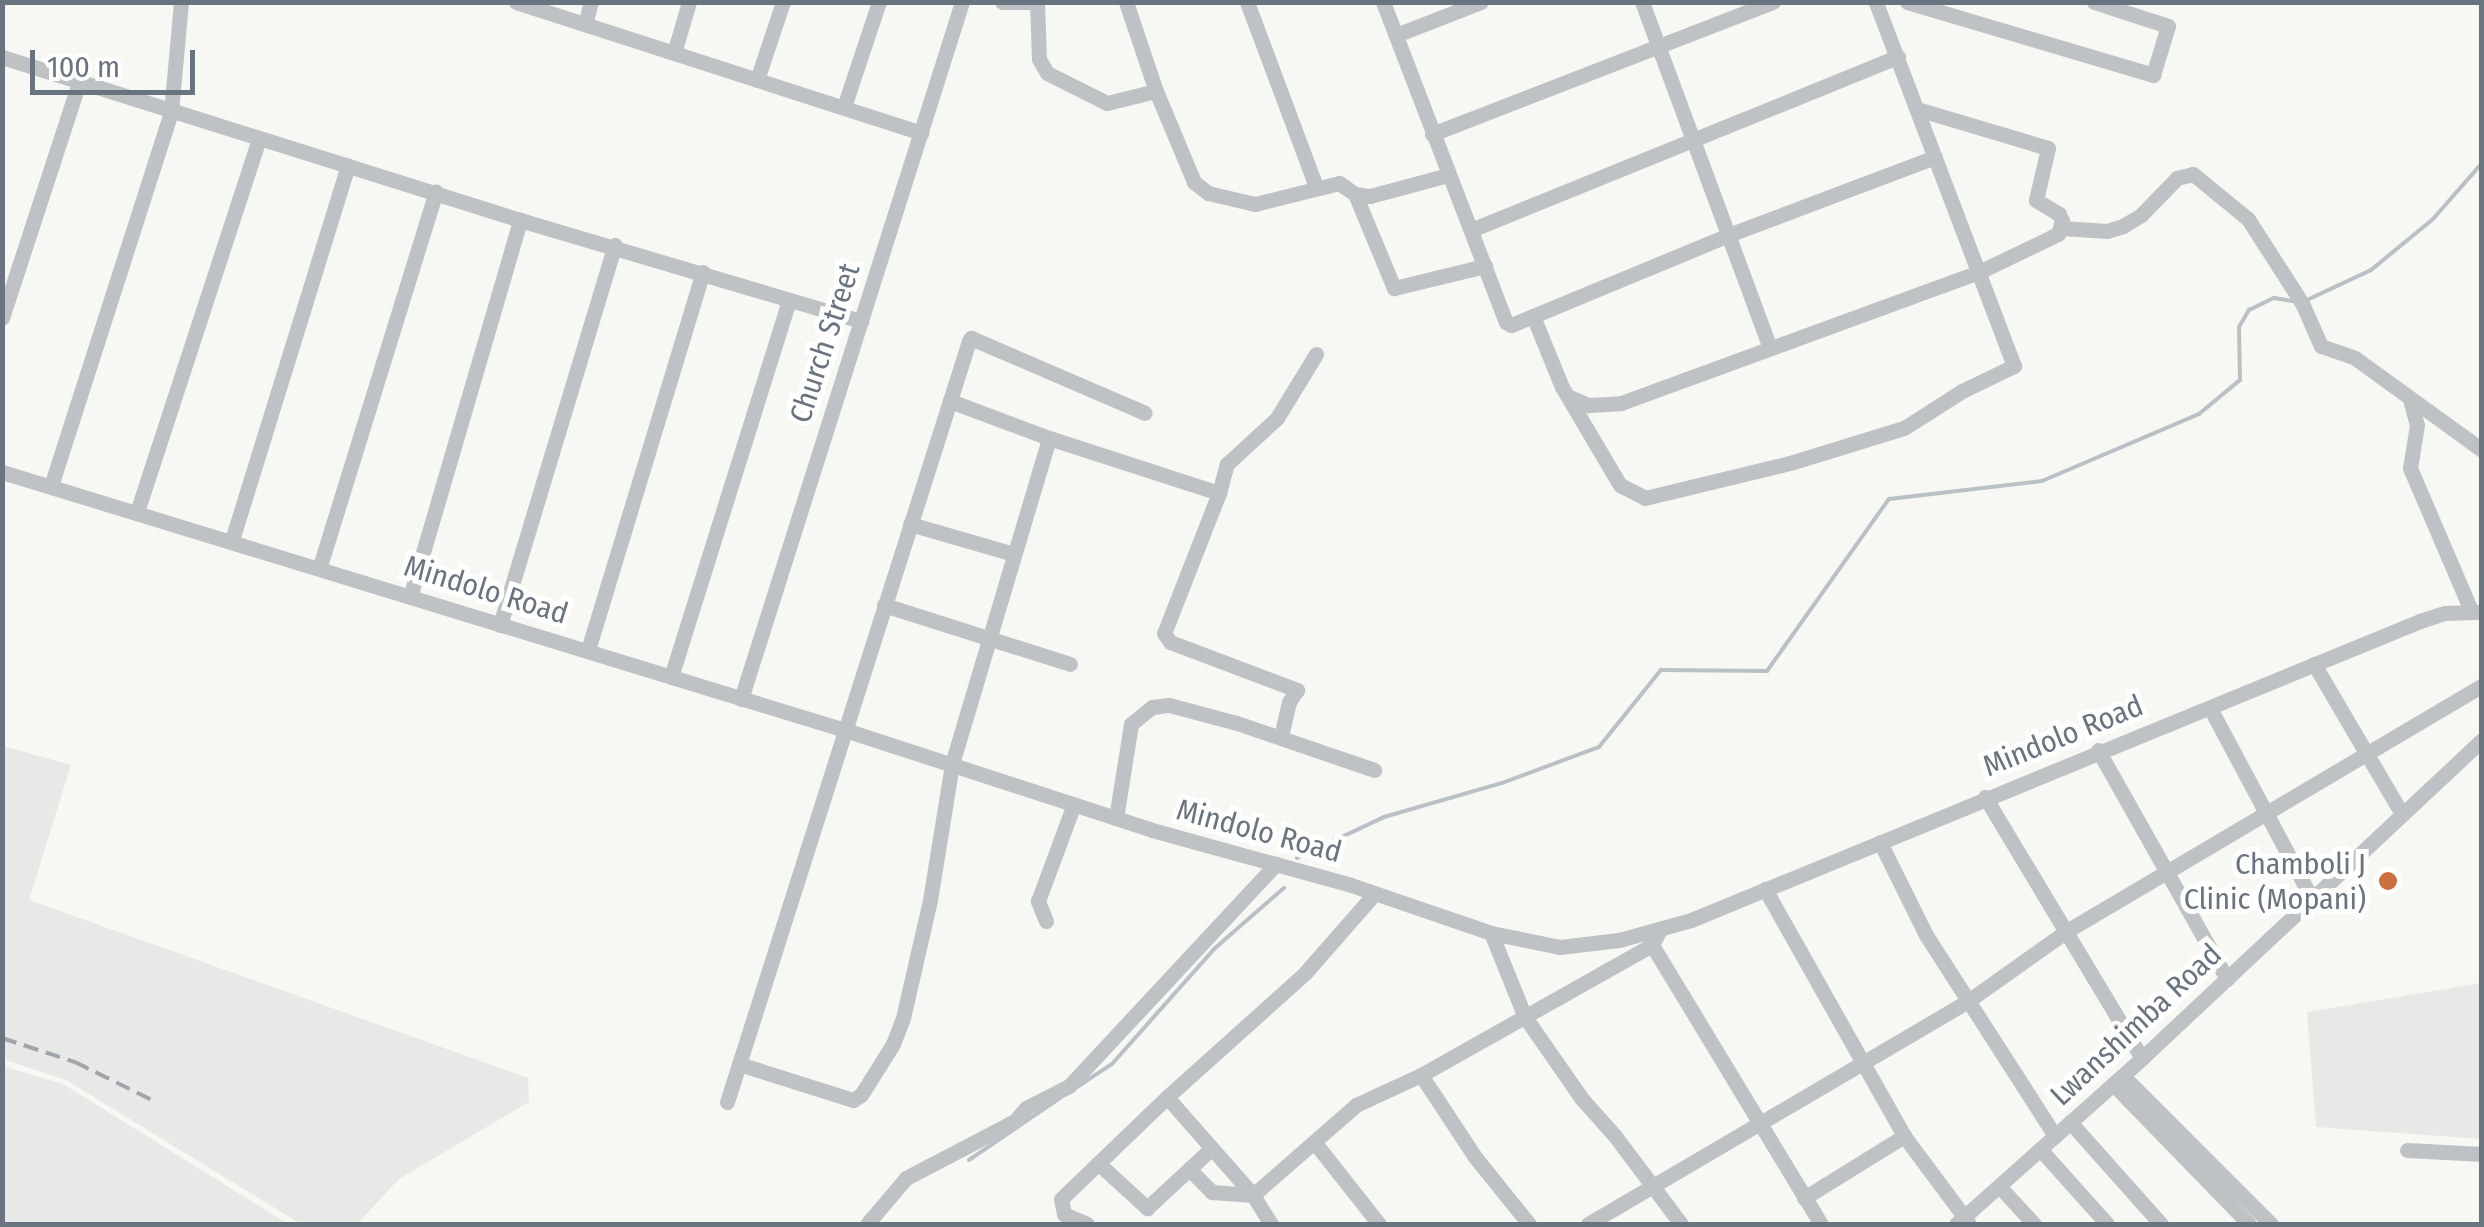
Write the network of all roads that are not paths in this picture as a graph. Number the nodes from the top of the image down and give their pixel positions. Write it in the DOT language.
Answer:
graph roads {
  1 [pos="181,2"];
  2 [pos="516,2"];
  3 [pos="592,2"];
  4 [pos="689,2"];
  5 [pos="783,2"];
  6 [pos="879,2"];
  7 [pos="962,2"];
  8 [pos="1002,2"];
  9 [pos="1033,2"];
  10 [pos="1126,2"];
  11 [pos="1247,2"];
  12 [pos="1383,2"];
  13 [pos="1481,2"];
  14 [pos="1642,2"];
  15 [pos="1773,2"];
  16 [pos="1876,2"];
  17 [pos="1907,2"];
  18 [pos="2094,2"];
  19 [pos="585,24"];
  20 [pos="1396,35"];
  21 [pos="1658,44"];
  22 [pos="674,52"];
  23 [pos="2,57"];
  24 [pos="1898,58"];
  25 [pos="757,80"];
  26 [pos="79,82"];
  27 [pos="1156,92"];
  28 [pos="844,107"];
  29 [pos="1917,109"];
  30 [pos="172,112"];
  31 [pos="921,134"];
  32 [pos="1432,134"];
  33 [pos="1695,137"];
  34 [pos="259,138"];
  35 [pos="1935,157"];
  36 [pos="348,166"];
  37 [pos="1448,175"];
  38 [pos="1316,186"];
  39 [pos="436,192"];
  40 [pos="1355,194"];
  41 [pos="520,220"];
  42 [pos="2062,228"];
  43 [pos="1471,230"];
  44 [pos="1731,234"];
  45 [pos="616,245"];
  46 [pos="1485,266"];
  47 [pos="702,272"];
  48 [pos="1978,272"];
  49 [pos="789,300"];
  50 [pos="1533,316"];
  51 [pos="2,318"];
  52 [pos="860,321"];
  53 [pos="1770,348"];
  54 [pos="1316,354"];
  55 [pos="1570,397"];
  56 [pos="950,401"];
  57 [pos="2412,402"];
  58 [pos="1145,413"];
  59 [pos="1048,438"];
  60 [pos="2482,450"];
  61 [pos="2,472"];
  62 [pos="51,486"];
  63 [pos="1219,494"];
  64 [pos="137,512"];
  65 [pos="910,524"];
  66 [pos="232,540"];
  67 [pos="1014,554"];
  68 [pos="320,566"];
  69 [pos="410,597"];
  70 [pos="884,605"];
  71 [pos="2476,611"];
  72 [pos="500,625"];
  73 [pos="991,638"];
  74 [pos="588,650"];
  75 [pos="1070,664"];
  76 [pos="2314,664"];
  77 [pos="671,677"];
  78 [pos="2482,685"];
  79 [pos="741,700"];
  80 [pos="2210,708"];
  81 [pos="845,730"];
  82 [pos="1281,737"];
  83 [pos="2482,740"];
  84 [pos="2098,750"];
  85 [pos="2366,752"];
  86 [pos="952,764"];
  87 [pos="1374,770"];
  88 [pos="1986,796"];
  89 [pos="1074,804"];
  90 [pos="2265,812"];
  91 [pos="2402,814"];
  92 [pos="1116,818"];
  93 [pos="1880,842"];
  94 [pos="1276,864"];
  95 [pos="2166,875"];
  96 [pos="1765,889"];
  97 [pos="1374,894"];
  98 [pos="2312,898"];
  99 [pos="1046,921"];
  100 [pos="2065,932"];
  101 [pos="1491,933"];
  102 [pos="1655,938"];
  103 [pos="2227,978"];
  104 [pos="1968,1000"];
  105 [pos="1525,1017"];
  106 [pos="2142,1058"];
  107 [pos="1864,1060"];
  108 [pos="739,1064"];
  109 [pos="1420,1075"];
  110 [pos="2118,1080"];
  111 [pos="1167,1097"];
  112 [pos="726,1102"];
  113 [pos="1760,1122"];
  114 [pos="2070,1122"];
  115 [pos="1904,1136"];
  116 [pos="2055,1136"];
  117 [pos="1316,1143"];
  118 [pos="1212,1148"];
  119 [pos="2040,1150"];
  120 [pos="2406,1150"];
  121 [pos="2482,1154"];
  122 [pos="1098,1163"];
  123 [pos="1190,1169"];
  124 [pos="1652,1185"];
  125 [pos="2000,1186"];
  126 [pos="1253,1195"];
  127 [pos="1804,1198"];
  128 [pos="1964,1222"];
  129 [pos="868,1224"];
  130 [pos="1088,1224"];
  131 [pos="1271,1224"];
  132 [pos="1379,1224"];
  133 [pos="1529,1224"];
  134 [pos="1588,1224"];
  135 [pos="1681,1224"];
  136 [pos="1820,1224"];
  137 [pos="2034,1224"];
  138 [pos="2107,1224"];
  139 [pos="2161,1224"];
  140 [pos="2249,1224"];
  141 [pos="2271,1224"];
  1 -- 30 [label="street"];
  2 -- 19 [label="street"];
  3 -- 19 [label="street"];
  4 -- 22 [label="street"];
  5 -- 25 [label="street"];
  6 -- 28 [label="street"];
  7 -- 31 [label="street, Church Street"];
  8 -- 9 [label="street"];
  9 -- 27 [label="street"];
  10 -- 27 [label="street"];
  11 -- 38 [label="street"];
  12 -- 20 [label="street"];
  13 -- 20 [label="street"];
  14 -- 21 [label="street"];
  15 -- 21 [label="street"];
  16 -- 24 [label="street"];
  17 -- 18 [label="street"];
  19 -- 22 [label="street"];
  20 -- 32 [label="street"];
  21 -- 32 [label="street"];
  21 -- 33 [label="street"];
  22 -- 25 [label="street"];
  23 -- 26 [label="street"];
  24 -- 29 [label="street"];
  24 -- 33 [label="street"];
  25 -- 28 [label="street"];
  26 -- 30 [label="street"];
  26 -- 51 [label="street"];
  27 -- 38 [label="street"];
  28 -- 31 [label="street"];
  29 -- 35 [label="street"];
  29 -- 42 [label="street"];
  30 -- 34 [label="street"];
  30 -- 62 [label="street"];
  31 -- 52 [label="street, Church Street"];
  32 -- 37 [label="street"];
  33 -- 43 [label="street"];
  33 -- 44 [label="street"];
  34 -- 36 [label="street"];
  34 -- 64 [label="street"];
  35 -- 44 [label="street"];
  35 -- 48 [label="street"];
  36 -- 39 [label="street"];
  36 -- 66 [label="street"];
  37 -- 40 [label="street"];
  37 -- 43 [label="street"];
  38 -- 40 [label="street"];
  39 -- 41 [label="street"];
  39 -- 68 [label="street"];
  40 -- 46 [label="street"];
  41 -- 45 [label="street"];
  41 -- 69 [label="street"];
  42 -- 48 [label="street"];
  42 -- 57 [label="street"];
  43 -- 46 [label="street"];
  44 -- 50 [label="street"];
  44 -- 53 [label="street"];
  45 -- 47 [label="street"];
  45 -- 72 [label="street"];
  46 -- 50 [label="street"];
  47 -- 49 [label="street"];
  47 -- 74 [label="street"];
  48 -- 53 [label="street"];
  48 -- 55 [label="street"];
  49 -- 52 [label="street"];
  49 -- 77 [label="street"];
  50 -- 55 [label="street"];
  52 -- 79 [label="street, Church Street"];
  53 -- 55 [label="street"];
  54 -- 63 [label="street"];
  56 -- 58 [label="street"];
  56 -- 59 [label="street"];
  56 -- 65 [label="street"];
  57 -- 60 [label="street"];
  57 -- 71 [label="street"];
  59 -- 63 [label="street"];
  59 -- 67 [label="street"];
  61 -- 62 [label="street, Mindolo Road"];
  62 -- 64 [label="street, Mindolo Road"];
  63 -- 82 [label="street"];
  64 -- 66 [label="street, Mindolo Road"];
  65 -- 67 [label="street"];
  65 -- 70 [label="street"];
  66 -- 68 [label="street, Mindolo Road"];
  67 -- 73 [label="street"];
  68 -- 69 [label="street, Mindolo Road"];
  69 -- 72 [label="street, Mindolo Road"];
  70 -- 73 [label="street"];
  70 -- 81 [label="street"];
  71 -- 76 [label="street, Mindolo Road"];
  72 -- 74 [label="street, Mindolo Road"];
  73 -- 75 [label="street"];
  73 -- 86 [label="street"];
  74 -- 77 [label="street, Mindolo Road"];
  76 -- 80 [label="street, Mindolo Road"];
  76 -- 85 [label="street"];
  77 -- 79 [label="street, Mindolo Road"];
  78 -- 85 [label="street"];
  79 -- 81 [label="street, Mindolo Road"];
  80 -- 84 [label="street, Mindolo Road"];
  80 -- 90 [label="street"];
  81 -- 86 [label="street, Mindolo Road"];
  81 -- 108 [label="street"];
  82 -- 87 [label="street"];
  82 -- 92 [label="street"];
  83 -- 91 [label="street, Lwanshimba Road"];
  84 -- 88 [label="street, Mindolo Road"];
  84 -- 95 [label="street"];
  85 -- 90 [label="street"];
  85 -- 91 [label="street"];
  86 -- 89 [label="street, Mindolo Road"];
  86 -- 108 [label="street"];
  88 -- 93 [label="street, Mindolo Road"];
  88 -- 100 [label="street"];
  89 -- 92 [label="street, Mindolo Road"];
  89 -- 99 [label="street"];
  90 -- 95 [label="street"];
  90 -- 98 [label="street"];
  91 -- 98 [label="street, Lwanshimba Road"];
  92 -- 94 [label="street, Mindolo Road"];
  93 -- 96 [label="street, Mindolo Road"];
  93 -- 104 [label="street"];
  94 -- 97 [label="street, Mindolo Road"];
  94 -- 129 [label="street"];
  95 -- 100 [label="street"];
  95 -- 103 [label="street"];
  96 -- 102 [label="street, Mindolo Road"];
  96 -- 107 [label="street"];
  97 -- 101 [label="street, Mindolo Road"];
  97 -- 111 [label="street"];
  98 -- 103 [label="street, Lwanshimba Road"];
  100 -- 104 [label="street"];
  100 -- 106 [label="street"];
  101 -- 102 [label="street, Mindolo Road"];
  101 -- 105 [label="street"];
  102 -- 105 [label="street"];
  102 -- 113 [label="street"];
  103 -- 106 [label="street, Lwanshimba Road"];
  104 -- 107 [label="street"];
  104 -- 116 [label="street"];
  105 -- 109 [label="street"];
  105 -- 124 [label="street"];
  106 -- 110 [label="street, Lwanshimba Road"];
  107 -- 113 [label="street"];
  107 -- 115 [label="street"];
  108 -- 112 [label="street"];
  109 -- 117 [label="street"];
  109 -- 133 [label="street"];
  110 -- 114 [label="street, Lwanshimba Road"];
  110 -- 140 [label="street"];
  110 -- 141 [label="street"];
  111 -- 118 [label="street"];
  111 -- 122 [label="street"];
  113 -- 124 [label="street"];
  113 -- 127 [label="street"];
  114 -- 116 [label="street, Lwanshimba Road"];
  114 -- 139 [label="street"];
  115 -- 127 [label="street"];
  115 -- 128 [label="street"];
  116 -- 119 [label="street, Lwanshimba Road"];
  117 -- 126 [label="street"];
  117 -- 132 [label="street"];
  118 -- 123 [label="street"];
  118 -- 126 [label="street"];
  119 -- 125 [label="street, Lwanshimba Road"];
  119 -- 138 [label="street"];
  120 -- 121 [label="street"];
  122 -- 123 [label="street"];
  122 -- 130 [label="street"];
  123 -- 126 [label="street"];
  124 -- 134 [label="street"];
  124 -- 135 [label="street"];
  125 -- 128 [label="street, Lwanshimba Road"];
  125 -- 137 [label="street"];
  126 -- 131 [label="street"];
  127 -- 136 [label="street"];
}
